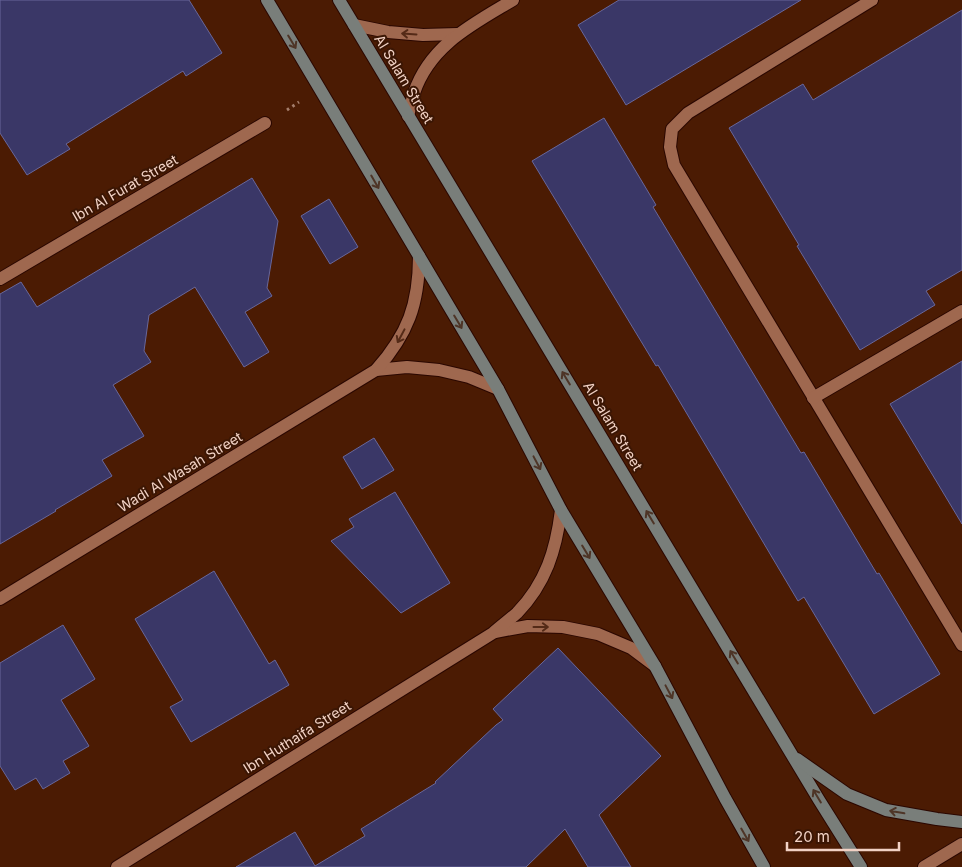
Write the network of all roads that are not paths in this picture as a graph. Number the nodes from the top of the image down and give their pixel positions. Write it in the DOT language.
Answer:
graph roads {
  1 [pos="267,0"];
  2 [pos="339,0"];
  3 [pos="513,0"];
  4 [pos="872,0"];
  5 [pos="354,25"];
  6 [pos="458,34"];
  7 [pos="408,116"];
  8 [pos="266,123"];
  9 [pos="419,256"];
  10 [pos="0,279"];
  11 [pos="962,311"];
  12 [pos="376,370"];
  13 [pos="498,389"];
  14 [pos="814,398"];
  15 [pos="561,510"];
  16 [pos="0,599"];
  17 [pos="493,633"];
  18 [pos="962,646"];
  19 [pos="655,666"];
  20 [pos="794,756"];
  21 [pos="962,822"];
  22 [pos="962,844"];
  23 [pos="116,867"];
  24 [pos="764,867"];
  25 [pos="861,867"];
  26 [pos="924,867"];
  1 -- 9 [label="main road, one-way"];
  2 -- 5 [label="main road, Al Salam Street"];
  3 -- 6 [label="street"];
  4 -- 14 [label="street"];
  6 -- 5 [label="street, one-way"];
  5 -- 7 [label="main road, Al Salam Street"];
  6 -- 7 [label="street"];
  20 -- 7 [label="main road, Al Salam Street, one-way"];
  8 -- 10 [label="street, Ibn Al Furat Street"];
  9 -- 12 [label="street, Wadi Al Wasah Street, one-way"];
  9 -- 13 [label="main road, one-way"];
  11 -- 14 [label="street"];
  12 -- 13 [label="street, Wadi Al Wasah Street"];
  12 -- 16 [label="street, Wadi Al Wasah Street"];
  13 -- 15 [label="main road, one-way"];
  14 -- 18 [label="street"];
  15 -- 17 [label="street, Ibn Huthaifa Street"];
  15 -- 19 [label="main road, one-way"];
  17 -- 19 [label="street, Ibn Huthaifa Street, one-way"];
  17 -- 23 [label="street, Ibn Huthaifa Street"];
  19 -- 24 [label="main road, one-way"];
  21 -- 20 [label="main road, one-way"];
  25 -- 20 [label="main road, Al Salam Street, one-way"];
  22 -- 26 [label="street"];
}
